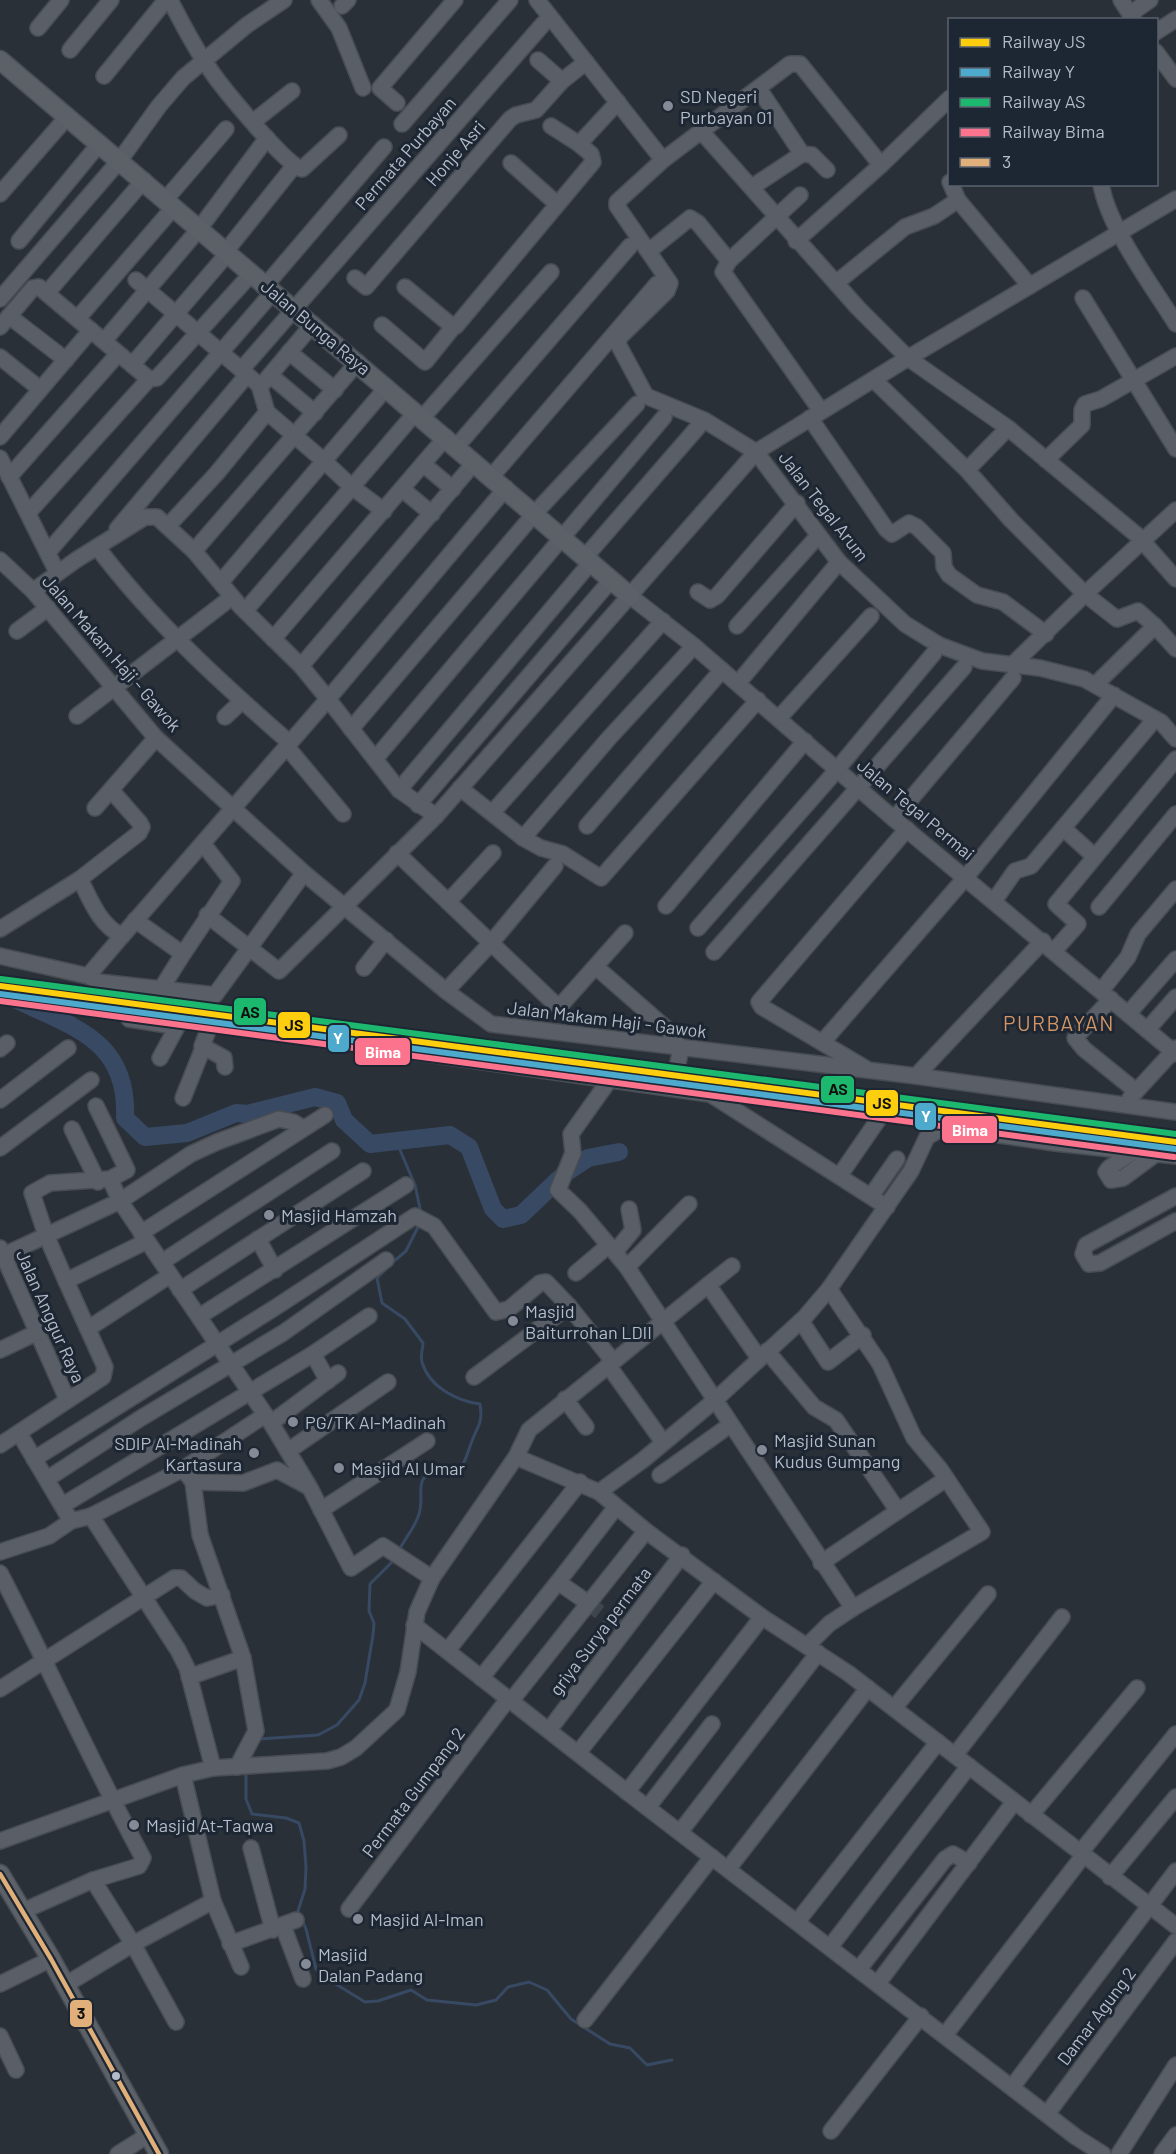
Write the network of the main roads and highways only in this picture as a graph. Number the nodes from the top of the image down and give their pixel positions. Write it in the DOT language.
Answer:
graph roads {
  1 [pos="0,60"];
  2 [pos="630,596"];
  3 [pos="0,1874"];
  4 [pos="159,2154"];
  1 -- 2 [label="main road, Jalan Bunga Raya"];
  3 -- 4 [label="main road"];
}
